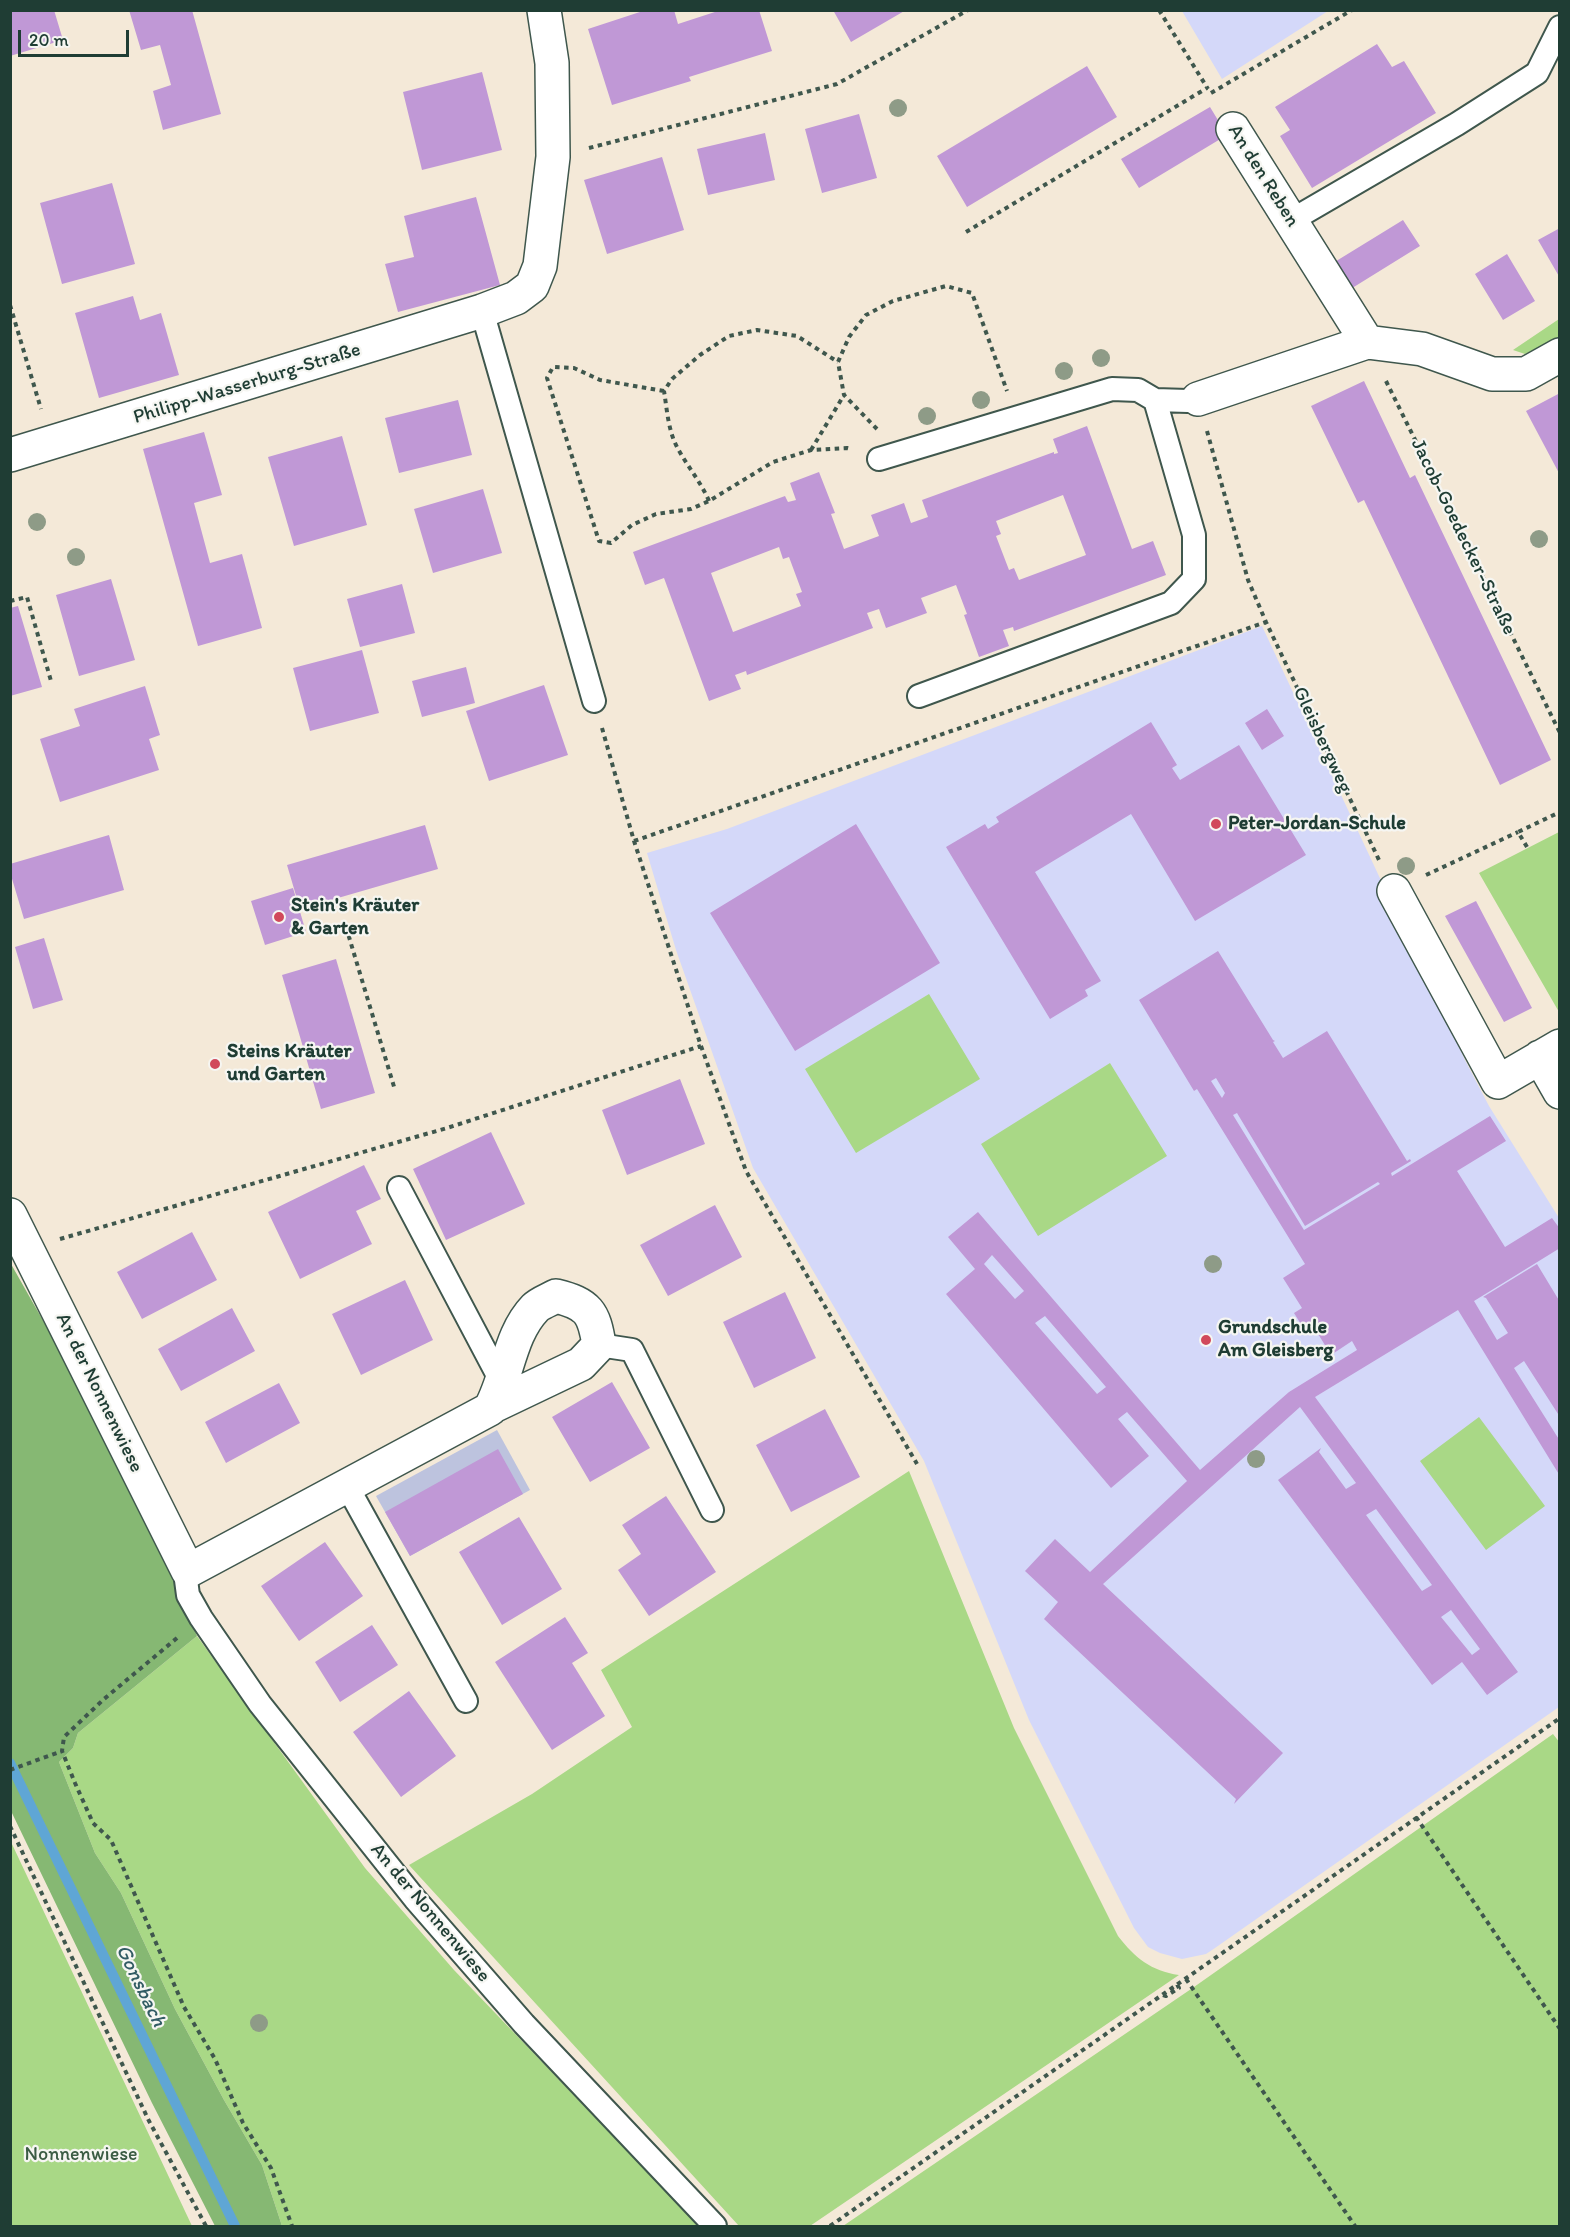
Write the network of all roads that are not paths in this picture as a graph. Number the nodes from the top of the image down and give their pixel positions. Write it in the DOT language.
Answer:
graph roads {
  1 [pos="544,10"];
  2 [pos="1560,27"];
  3 [pos="1233,129"];
  4 [pos="1292,220"];
  5 [pos="482,311"];
  6 [pos="1367,342"];
  7 [pos="1560,355"];
  8 [pos="1155,400"];
  9 [pos="1201,412"];
  10 [pos="10,455"];
  11 [pos="889,456"];
  12 [pos="919,696"];
  13 [pos="594,701"];
  14 [pos="1394,891"];
  15 [pos="1550,1052"];
  16 [pos="1560,1092"];
  17 [pos="399,1188"];
  18 [pos="10,1215"];
  19 [pos="599,1345"];
  20 [pos="497,1395"];
  21 [pos="347,1486"];
  22 [pos="712,1510"];
  23 [pos="188,1571"];
  24 [pos="466,1701"];
  25 [pos="715,2226"];
  1 -- 5 [label="street, Philipp-Wasserburg-Straße"];
  2 -- 4 [label="lane"];
  3 -- 4 [label="street, An den Reben"];
  4 -- 6 [label="street, An den Reben"];
  5 -- 10 [label="street, Philipp-Wasserburg-Straße"];
  5 -- 13 [label="lane"];
  6 -- 7 [label="street"];
  6 -- 9 [label="street"];
  8 -- 9 [label="lane"];
  8 -- 11 [label="lane"];
  8 -- 12 [label="lane"];
  14 -- 15 [label="street"];
  15 -- 16 [label="street"];
  17 -- 20 [label="lane"];
  18 -- 23 [label="street, An der Nonnenwiese"];
  19 -- 20 [label="street"];
  19 -- 20 [label="street"];
  19 -- 22 [label="lane"];
  20 -- 21 [label="street"];
  21 -- 23 [label="street"];
  21 -- 24 [label="lane"];
  23 -- 25 [label="lane, An der Nonnenwiese"];
}
